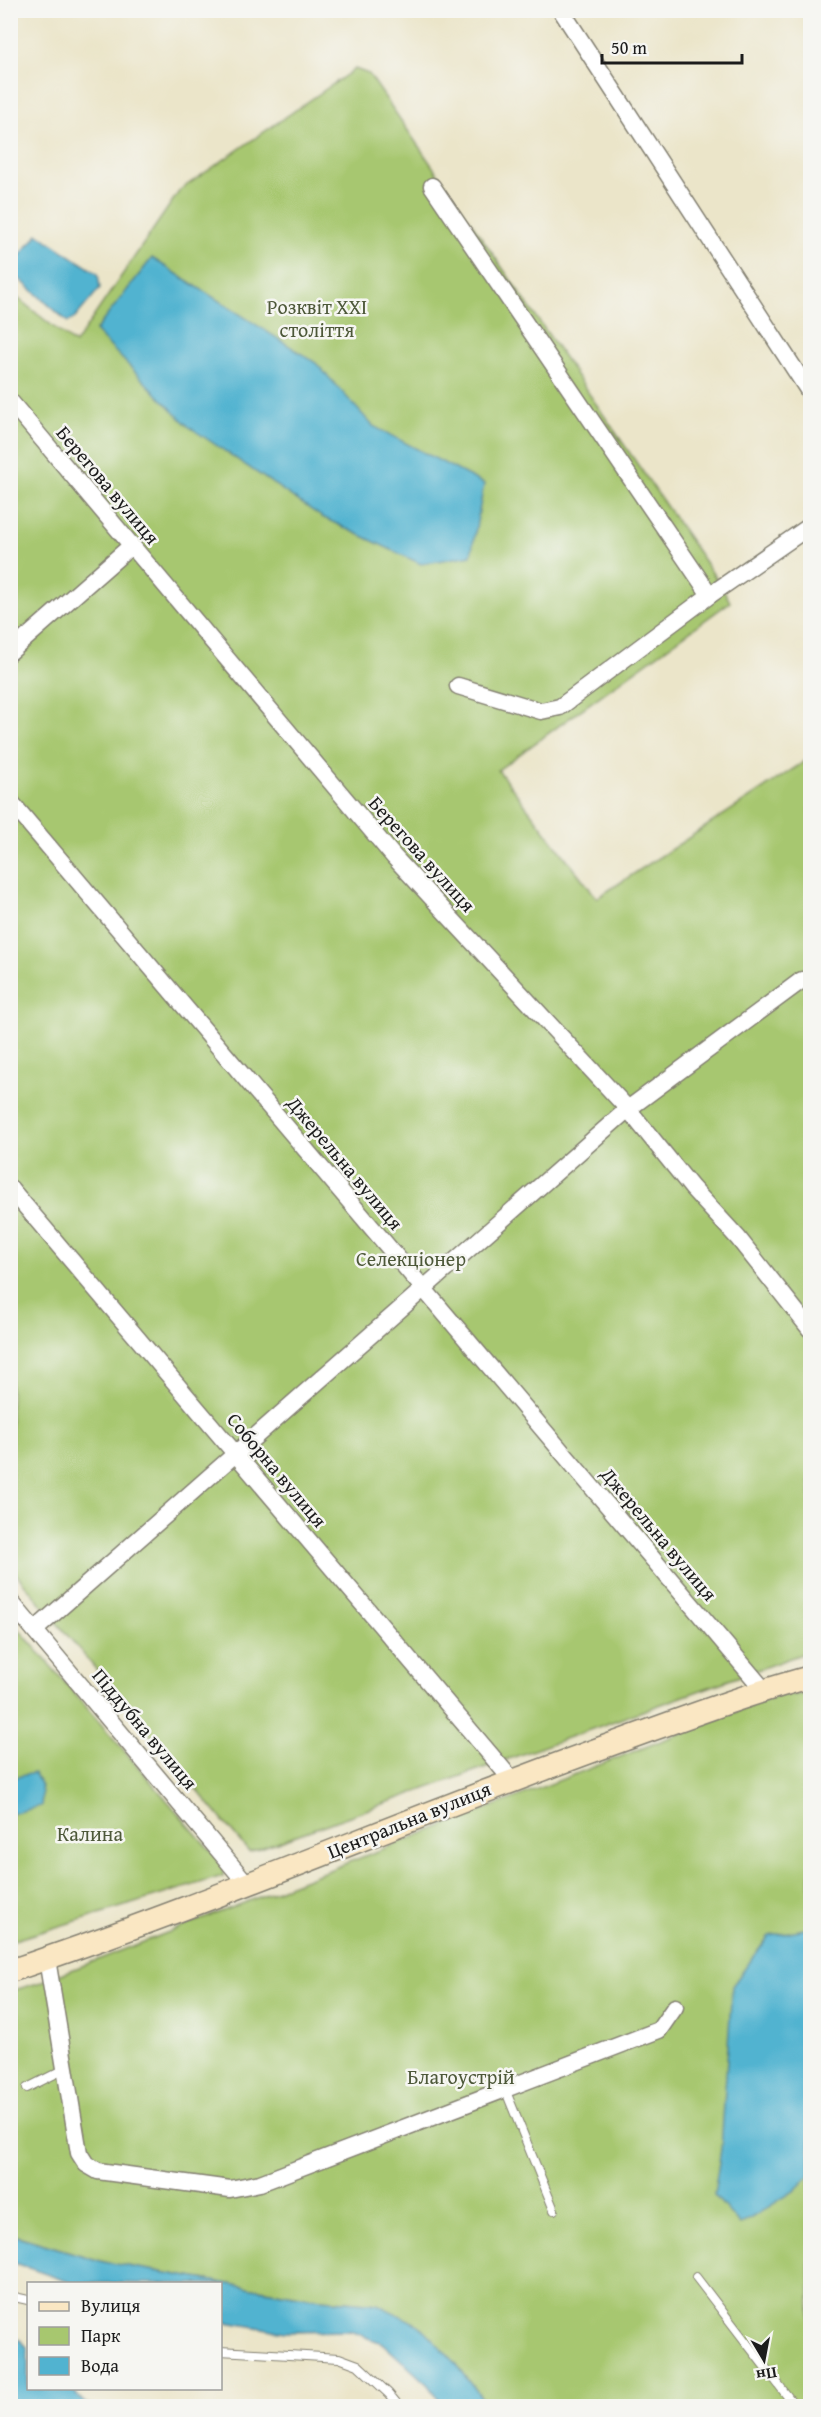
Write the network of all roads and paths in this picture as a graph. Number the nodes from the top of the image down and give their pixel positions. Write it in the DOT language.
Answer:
graph roads {
  1 [pos="561,10"];
  2 [pos="432,186"];
  3 [pos="810,393"];
  4 [pos="10,401"];
  5 [pos="810,526"];
  6 [pos="132,545"];
  7 [pos="710,595"];
  8 [pos="10,652"];
  9 [pos="458,686"];
  10 [pos="10,801"];
  11 [pos="802,980"];
  12 [pos="628,1109"];
  13 [pos="10,1188"];
  14 [pos="424,1289"];
  15 [pos="810,1329"];
  16 [pos="236,1454"];
  17 [pos="10,1601"];
  18 [pos="35,1630"];
  19 [pos="810,1677"];
  20 [pos="764,1690"];
  21 [pos="512,1780"];
  22 [pos="247,1884"];
  23 [pos="47,1959"];
  24 [pos="10,1971"];
  25 [pos="675,2007"];
  26 [pos="65,2068"];
  27 [pos="27,2088"];
  28 [pos="505,2089"];
  29 [pos="554,2210"];
  30 [pos="696,2277"];
  31 [pos="10,2296"];
  32 [pos="27,2300"];
  33 [pos="222,2351"];
  34 [pos="399,2406"];
  35 [pos="795,2406"];
  1 -- 3 [label="street"];
  2 -- 7 [label="street"];
  4 -- 6 [label="street, Берегова вулиця"];
  5 -- 7 [label="street"];
  6 -- 8 [label="street"];
  6 -- 12 [label="street, Берегова вулиця"];
  7 -- 9 [label="street"];
  10 -- 14 [label="street, Джерельна вулиця"];
  11 -- 12 [label="street"];
  12 -- 14 [label="street"];
  12 -- 15 [label="street, Берегова вулиця"];
  13 -- 16 [label="street, Соборна вулиця"];
  14 -- 16 [label="street"];
  14 -- 20 [label="street, Джерельна вулиця"];
  16 -- 18 [label="street"];
  16 -- 21 [label="street, Соборна вулиця"];
  17 -- 18 [label="street, Піддубна вулиця"];
  18 -- 22 [label="street, Піддубна вулиця"];
  19 -- 20 [label="street, Центральна вулиця"];
  20 -- 21 [label="street, Центральна вулиця"];
  21 -- 22 [label="street, Центральна вулиця"];
  22 -- 23 [label="street, Центральна вулиця"];
  23 -- 24 [label="street, Центральна вулиця"];
  23 -- 26 [label="street"];
  25 -- 28 [label="street"];
  26 -- 27 [label="lane"];
  26 -- 28 [label="street"];
  28 -- 29 [label="lane"];
  30 -- 35 [label="lane"];
  31 -- 32 [label="lane"];
  33 -- 34 [label="lane"];
}
